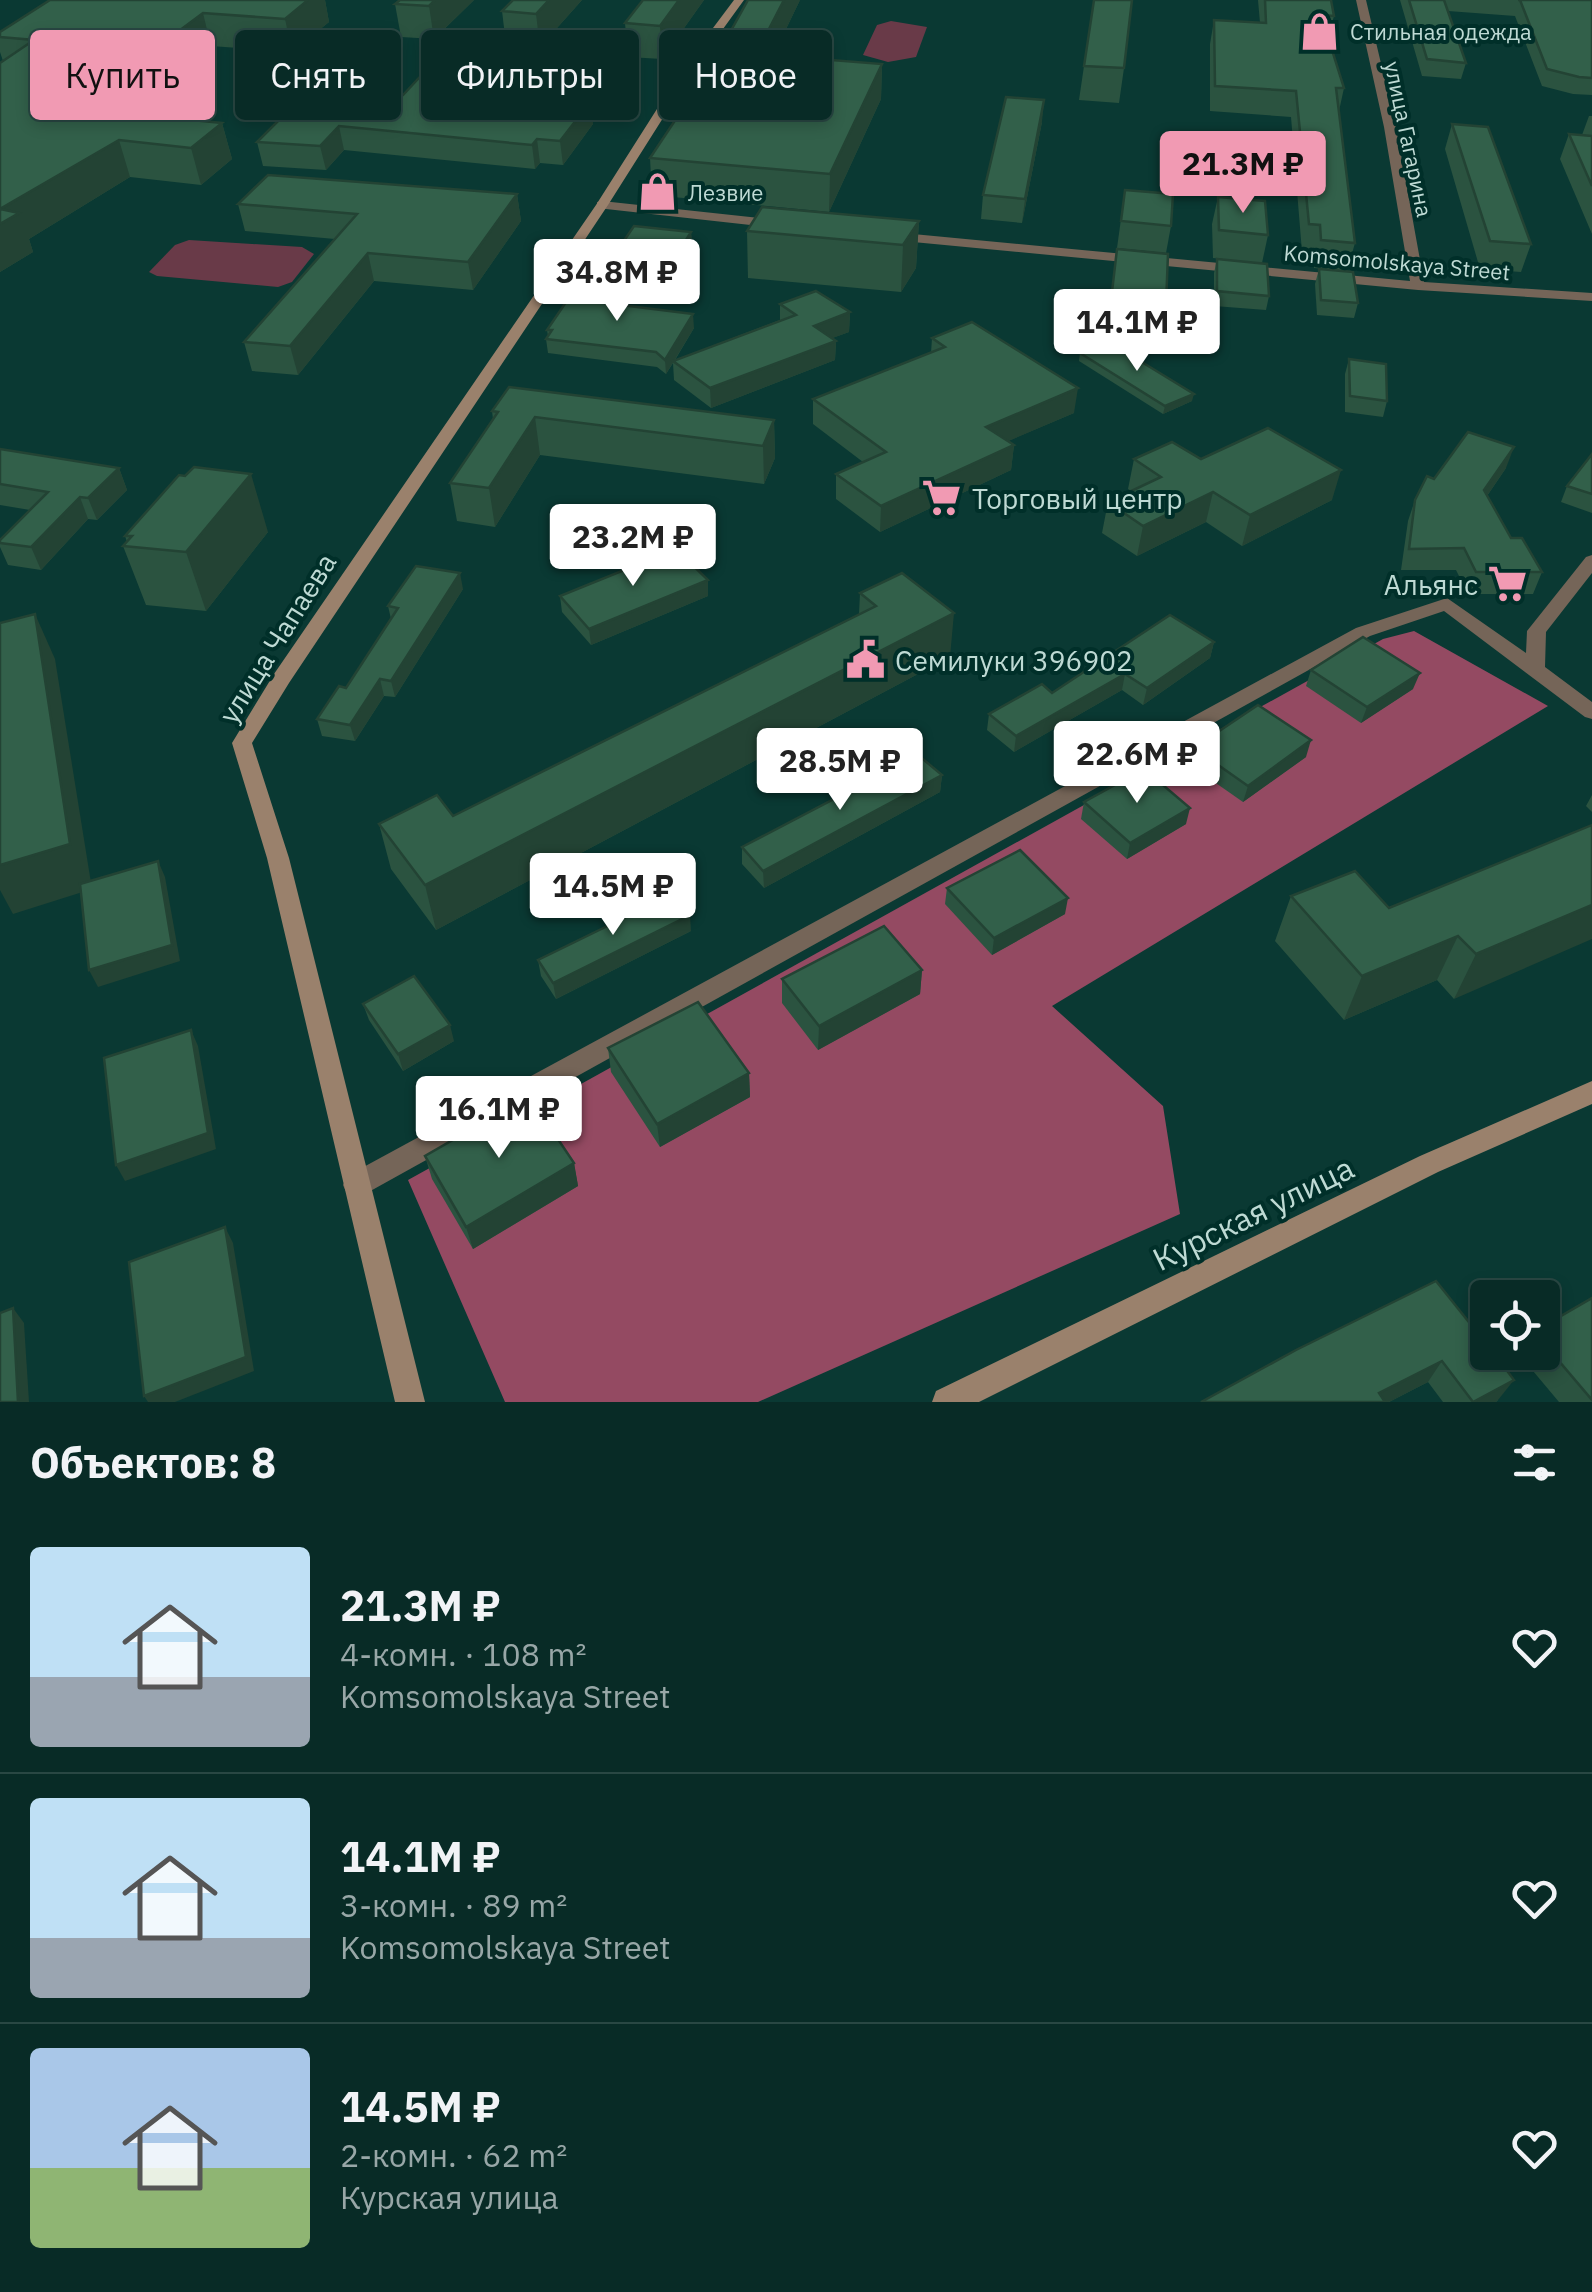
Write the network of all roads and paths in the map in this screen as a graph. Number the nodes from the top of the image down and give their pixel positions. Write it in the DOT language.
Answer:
graph roads {
  1 [pos="739,0"];
  2 [pos="1361,0"];
  3 [pos="602,205"];
  4 [pos="792,225"];
  5 [pos="874,234"];
  6 [pos="1418,286"];
  7 [pos="1592,297"];
  8 [pos="1592,561"];
  9 [pos="1534,669"];
  10 [pos="1592,712"];
  11 [pos="1592,1092"];
  12 [pos="356,1184"];
  13 [pos="410,1402"];
  14 [pos="947,1402"];
  1 -- 3 [label="street, улица Чапаева"];
  2 -- 6 [label="street, улица Гагарина"];
  3 -- 4 [label="street"];
  3 -- 12 [label="street, улица Чапаева"];
  5 -- 6 [label="street, Komsomolskaya Street"];
  6 -- 7 [label="street, Komsomolskaya Street"];
  8 -- 9 [label="street"];
  9 -- 10 [label="street"];
  9 -- 12 [label="street"];
  11 -- 14 [label="street, Курская улица"];
  12 -- 13 [label="street, улица Чапаева"];
}
